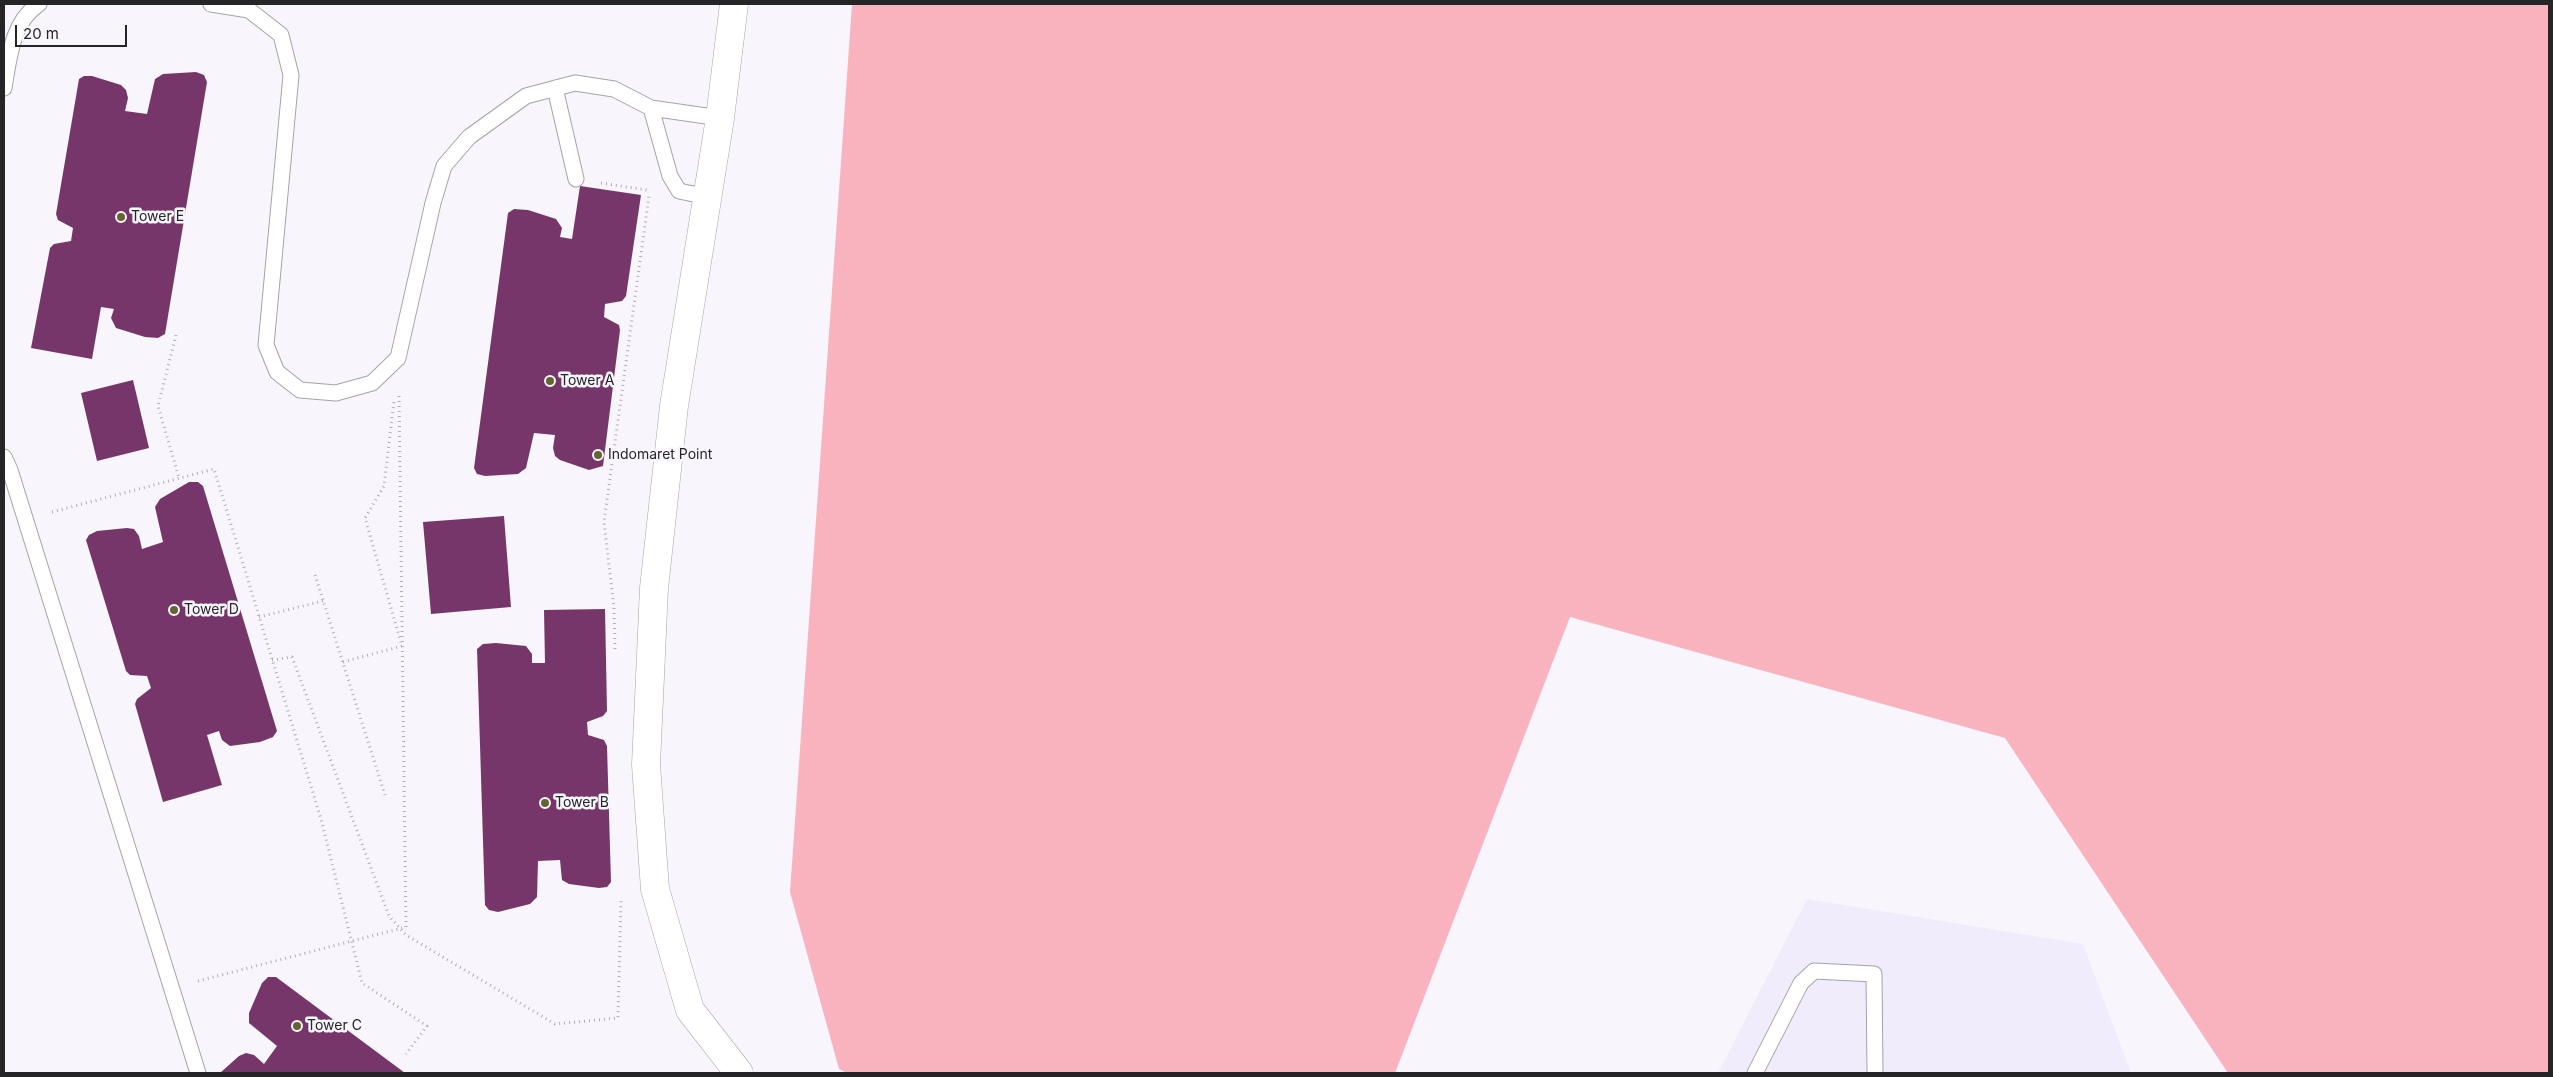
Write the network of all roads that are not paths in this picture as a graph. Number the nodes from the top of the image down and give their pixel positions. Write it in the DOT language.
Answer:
graph roads {
  1 [pos="39,4"];
  2 [pos="211,4"];
  3 [pos="734,4"];
  4 [pos="4,88"];
  5 [pos="555,88"];
  6 [pos="651,108"];
  7 [pos="720,118"];
  8 [pos="576,179"];
  9 [pos="708,197"];
  10 [pos="4,457"];
  11 [pos="198,1073"];
  12 [pos="739,1073"];
  13 [pos="1755,1073"];
  14 [pos="1875,1073"];
  1 -- 4 [label="lane"];
  2 -- 5 [label="lane"];
  3 -- 7 [label="street"];
  5 -- 6 [label="lane"];
  5 -- 8 [label="lane"];
  6 -- 7 [label="lane"];
  6 -- 9 [label="lane"];
  7 -- 9 [label="street"];
  9 -- 12 [label="street"];
  10 -- 11 [label="lane"];
  13 -- 14 [label="lane"];
}
